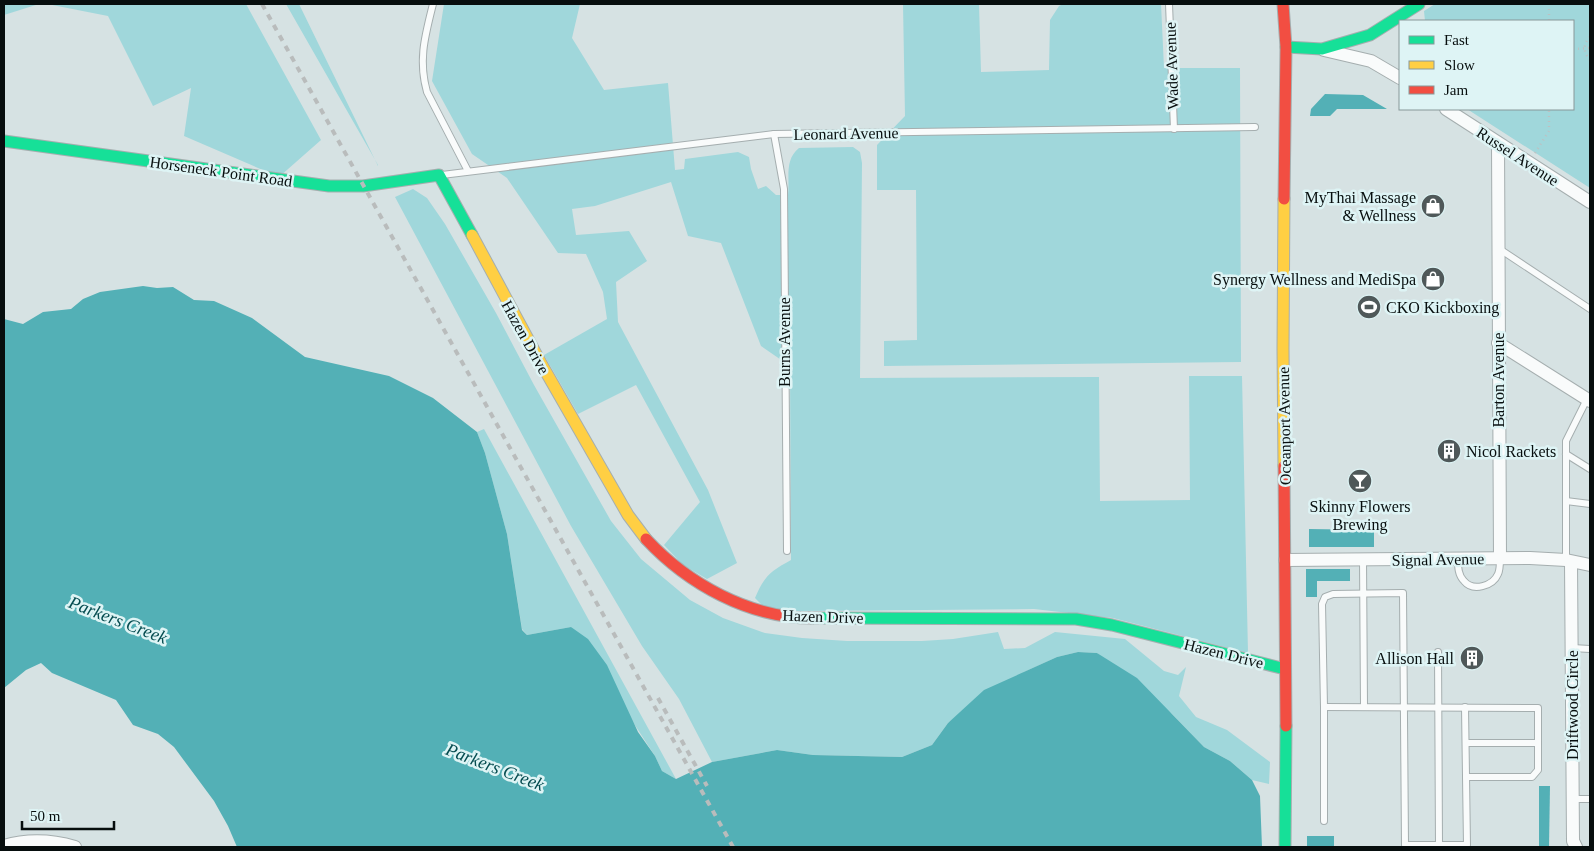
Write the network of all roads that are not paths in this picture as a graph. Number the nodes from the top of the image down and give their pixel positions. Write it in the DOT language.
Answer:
graph roads {
  1 [pos="433,4"];
  2 [pos="1169,4"];
  3 [pos="1283,4"];
  4 [pos="1419,4"];
  5 [pos="1406,17"];
  6 [pos="1399,20"];
  7 [pos="1286,48"];
  8 [pos="1322,49"];
  9 [pos="1399,77"];
  10 [pos="1448,110"];
  11 [pos="1255,128"];
  12 [pos="1174,129"];
  13 [pos="774,134"];
  14 [pos="4,141"];
  15 [pos="1498,143"];
  16 [pos="468,171"];
  17 [pos="439,175"];
  18 [pos="1590,202"];
  19 [pos="1497,248"];
  20 [pos="1590,308"];
  21 [pos="1498,343"];
  22 [pos="1588,400"];
  23 [pos="1566,454"];
  24 [pos="1590,469"];
  25 [pos="1566,501"];
  26 [pos="1590,504"];
  27 [pos="787,551"];
  28 [pos="1458,558"];
  29 [pos="1500,558"];
  30 [pos="1364,559"];
  31 [pos="1285,560"];
  32 [pos="1568,561"];
  33 [pos="1590,565"];
  34 [pos="1364,594"];
  35 [pos="1571,648"];
  36 [pos="1590,649"];
  37 [pos="1438,652"];
  38 [pos="1285,669"];
  39 [pos="1324,706"];
  40 [pos="1364,707"];
  41 [pos="1405,707"];
  42 [pos="1438,707"];
  43 [pos="1465,707"];
  44 [pos="1466,743"];
  45 [pos="1538,743"];
  46 [pos="1466,777"];
  47 [pos="1590,799"];
  48 [pos="1572,800"];
  49 [pos="1324,822"];
  50 [pos="1439,845"];
  51 [pos="4,846"];
  52 [pos="75,847"];
  53 [pos="1285,847"];
  54 [pos="1576,847"];
  1 -- 16 [label="lane"];
  2 -- 12 [label="lane, Wade Avenue"];
  3 -- 7 [label="street, Oceanport Avenue"];
  4 -- 5 [label="street"];
  6 -- 8 [label="street"];
  7 -- 8 [label="street"];
  7 -- 31 [label="street, Oceanport Avenue"];
  8 -- 9 [label="street"];
  10 -- 15 [label="street, Russel Avenue"];
  11 -- 12 [label="lane, Leonard Avenue"];
  12 -- 13 [label="lane, Leonard Avenue"];
  13 -- 16 [label="lane, Leonard Avenue"];
  13 -- 27 [label="lane, Burns Avenue"];
  14 -- 17 [label="street, Horseneck Point Road"];
  15 -- 18 [label="street, Russel Avenue"];
  15 -- 19 [label="street, Barton Avenue"];
  16 -- 17 [label="lane, Leonard Avenue"];
  17 -- 38 [label="street, Hazen Drive"];
  19 -- 20 [label="lane"];
  19 -- 21 [label="street, Barton Avenue"];
  21 -- 22 [label="street"];
  21 -- 29 [label="street, Barton Avenue"];
  22 -- 23 [label="lane"];
  23 -- 24 [label="lane"];
  23 -- 25 [label="lane"];
  25 -- 26 [label="lane"];
  25 -- 32 [label="lane"];
  28 -- 29 [label="street, Signal Avenue"];
  28 -- 29 [label="lane"];
  28 -- 30 [label="street, Signal Avenue"];
  29 -- 32 [label="street, Signal Avenue"];
  30 -- 31 [label="street, Signal Avenue"];
  30 -- 34 [label="lane"];
  31 -- 38 [label="street, Oceanport Avenue"];
  32 -- 33 [label="street, Signal Avenue"];
  32 -- 35 [label="street, Driftwood Circle"];
  34 -- 39 [label="lane"];
  34 -- 40 [label="lane"];
  34 -- 41 [label="lane"];
  35 -- 36 [label="lane"];
  35 -- 48 [label="street, Driftwood Circle"];
  37 -- 42 [label="lane"];
  38 -- 53 [label="street, Oceanport Avenue"];
  39 -- 40 [label="lane"];
  39 -- 49 [label="lane"];
  40 -- 41 [label="lane"];
  41 -- 42 [label="lane"];
  41 -- 50 [label="lane"];
  42 -- 43 [label="lane"];
  42 -- 50 [label="lane"];
  43 -- 44 [label="lane"];
  43 -- 45 [label="lane"];
  44 -- 45 [label="lane"];
  44 -- 46 [label="lane"];
  45 -- 46 [label="lane"];
  46 -- 50 [label="lane"];
  47 -- 48 [label="lane"];
  48 -- 54 [label="street, Driftwood Circle"];
  51 -- 52 [label="street"];
}
